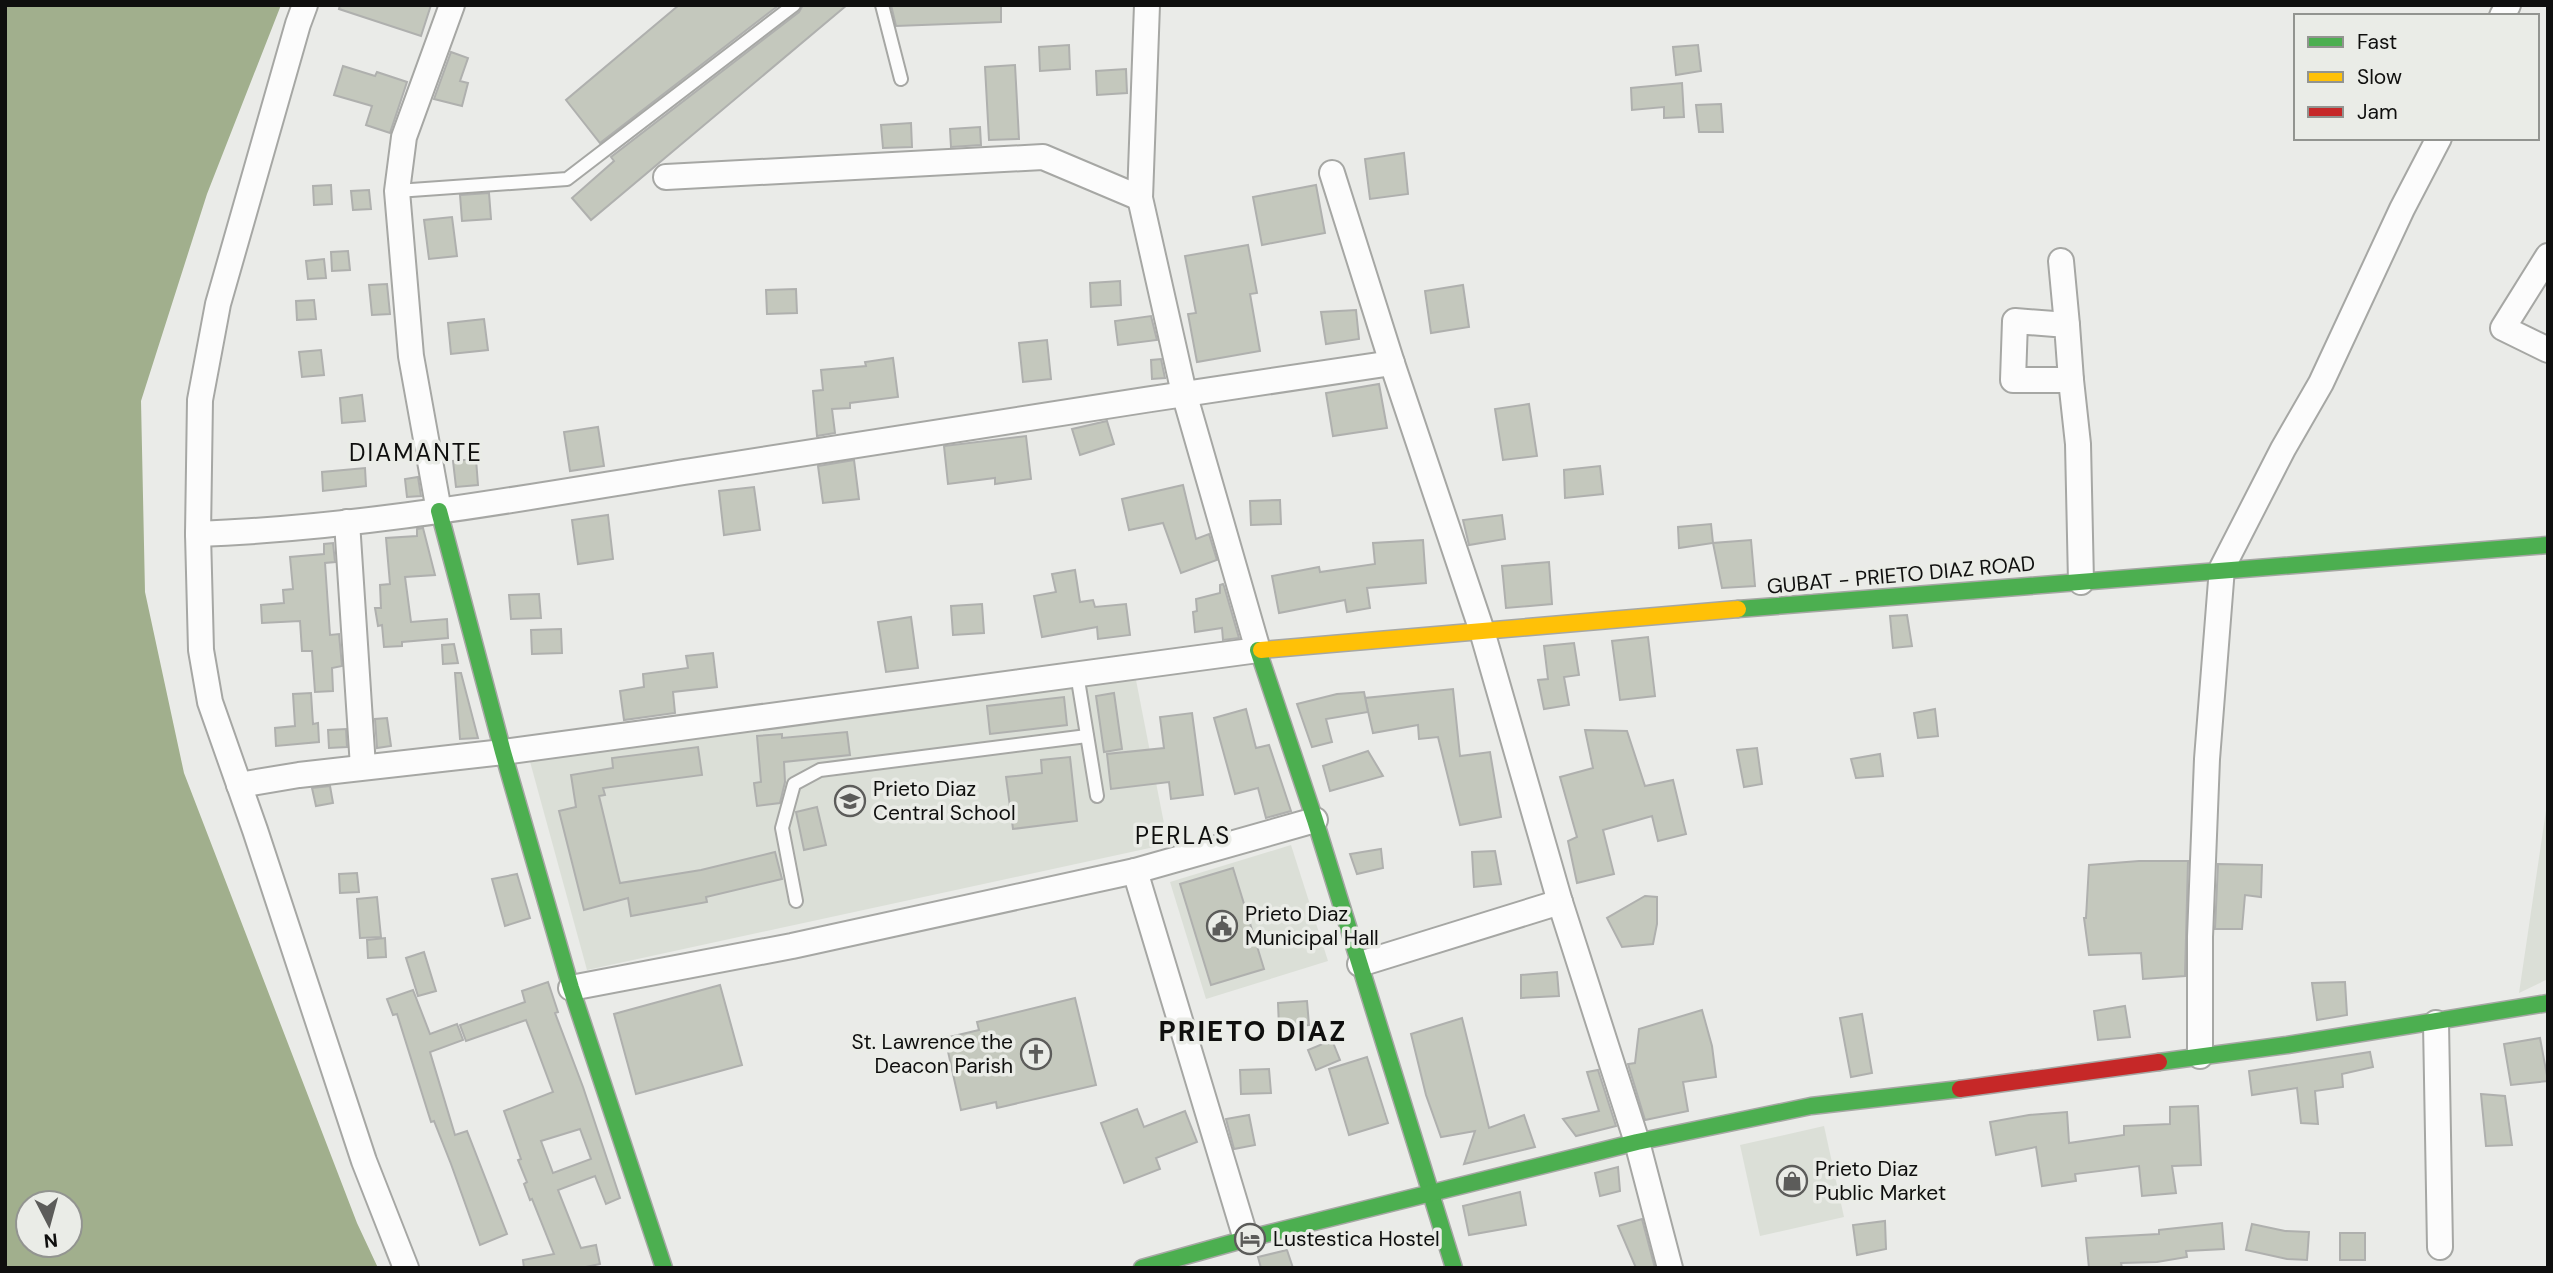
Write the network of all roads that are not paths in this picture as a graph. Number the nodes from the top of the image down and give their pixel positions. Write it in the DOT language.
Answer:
graph roads {
  1 [pos="305,5"];
  2 [pos="452,5"];
  3 [pos="794,5"];
  4 [pos="882,5"];
  5 [pos="1147,5"];
  6 [pos="901,79"];
  7 [pos="2438,140"];
  8 [pos="1332,173"];
  9 [pos="666,177"];
  10 [pos="397,191"];
  11 [pos="1140,198"];
  12 [pos="2548,256"];
  13 [pos="2061,261"];
  14 [pos="2067,325"];
  15 [pos="2548,350"];
  16 [pos="1392,363"];
  17 [pos="2071,380"];
  18 [pos="1184,393"];
  19 [pos="439,511"];
  20 [pos="346,522"];
  21 [pos="198,534"];
  22 [pos="2547,544"];
  23 [pos="2222,568"];
  24 [pos="2081,582"];
  25 [pos="1482,631"];
  26 [pos="1258,650"];
  27 [pos="1076,674"];
  28 [pos="1087,736"];
  29 [pos="503,752"];
  30 [pos="363,767"];
  31 [pos="239,785"];
  32 [pos="1097,796"];
  33 [pos="1315,820"];
  34 [pos="1135,871"];
  35 [pos="796,901"];
  36 [pos="1560,902"];
  37 [pos="1360,964"];
  38 [pos="571,988"];
  39 [pos="2548,1003"];
  40 [pos="2436,1023"];
  41 [pos="2200,1056"];
  42 [pos="1637,1142"];
  43 [pos="1431,1194"];
  44 [pos="1246,1239"];
  45 [pos="2440,1247"];
  46 [pos="406,1268"];
  47 [pos="663,1268"];
  48 [pos="1142,1268"];
  49 [pos="1454,1268"];
  50 [pos="1670,1268"];
  1 -- 21 [label="street"];
  2 -- 10 [label="street"];
  3 -- 10 [label="lane"];
  4 -- 6 [label="lane"];
  5 -- 11 [label="street"];
  7 -- 23 [label="street"];
  8 -- 16 [label="street"];
  9 -- 11 [label="street"];
  10 -- 19 [label="street"];
  11 -- 18 [label="street"];
  12 -- 15 [label="street"];
  13 -- 14 [label="street"];
  14 -- 17 [label="street"];
  14 -- 17 [label="street"];
  16 -- 18 [label="street"];
  16 -- 25 [label="street"];
  17 -- 24 [label="street"];
  18 -- 19 [label="street"];
  18 -- 26 [label="street"];
  19 -- 20 [label="street"];
  19 -- 29 [label="street"];
  20 -- 21 [label="street"];
  20 -- 30 [label="street"];
  21 -- 31 [label="street"];
  22 -- 23 [label="street, GUBAT - PRIETO DIAZ ROAD"];
  23 -- 24 [label="street, GUBAT - PRIETO DIAZ ROAD"];
  23 -- 41 [label="street"];
  24 -- 25 [label="street, GUBAT - PRIETO DIAZ ROAD"];
  25 -- 26 [label="street, GUBAT - PRIETO DIAZ ROAD"];
  25 -- 36 [label="street"];
  26 -- 27 [label="street"];
  26 -- 33 [label="street"];
  27 -- 28 [label="lane"];
  27 -- 29 [label="street"];
  28 -- 32 [label="lane"];
  28 -- 35 [label="lane"];
  29 -- 30 [label="street"];
  29 -- 38 [label="street"];
  30 -- 31 [label="street"];
  31 -- 46 [label="street"];
  33 -- 34 [label="street"];
  33 -- 37 [label="street"];
  34 -- 38 [label="street"];
  34 -- 44 [label="street"];
  36 -- 37 [label="street"];
  36 -- 42 [label="street"];
  37 -- 43 [label="street"];
  38 -- 47 [label="street"];
  39 -- 40 [label="street"];
  40 -- 41 [label="street"];
  40 -- 45 [label="street"];
  41 -- 42 [label="street"];
  42 -- 43 [label="street"];
  42 -- 50 [label="street"];
  43 -- 44 [label="street"];
  43 -- 49 [label="street"];
  44 -- 48 [label="street"];
}
